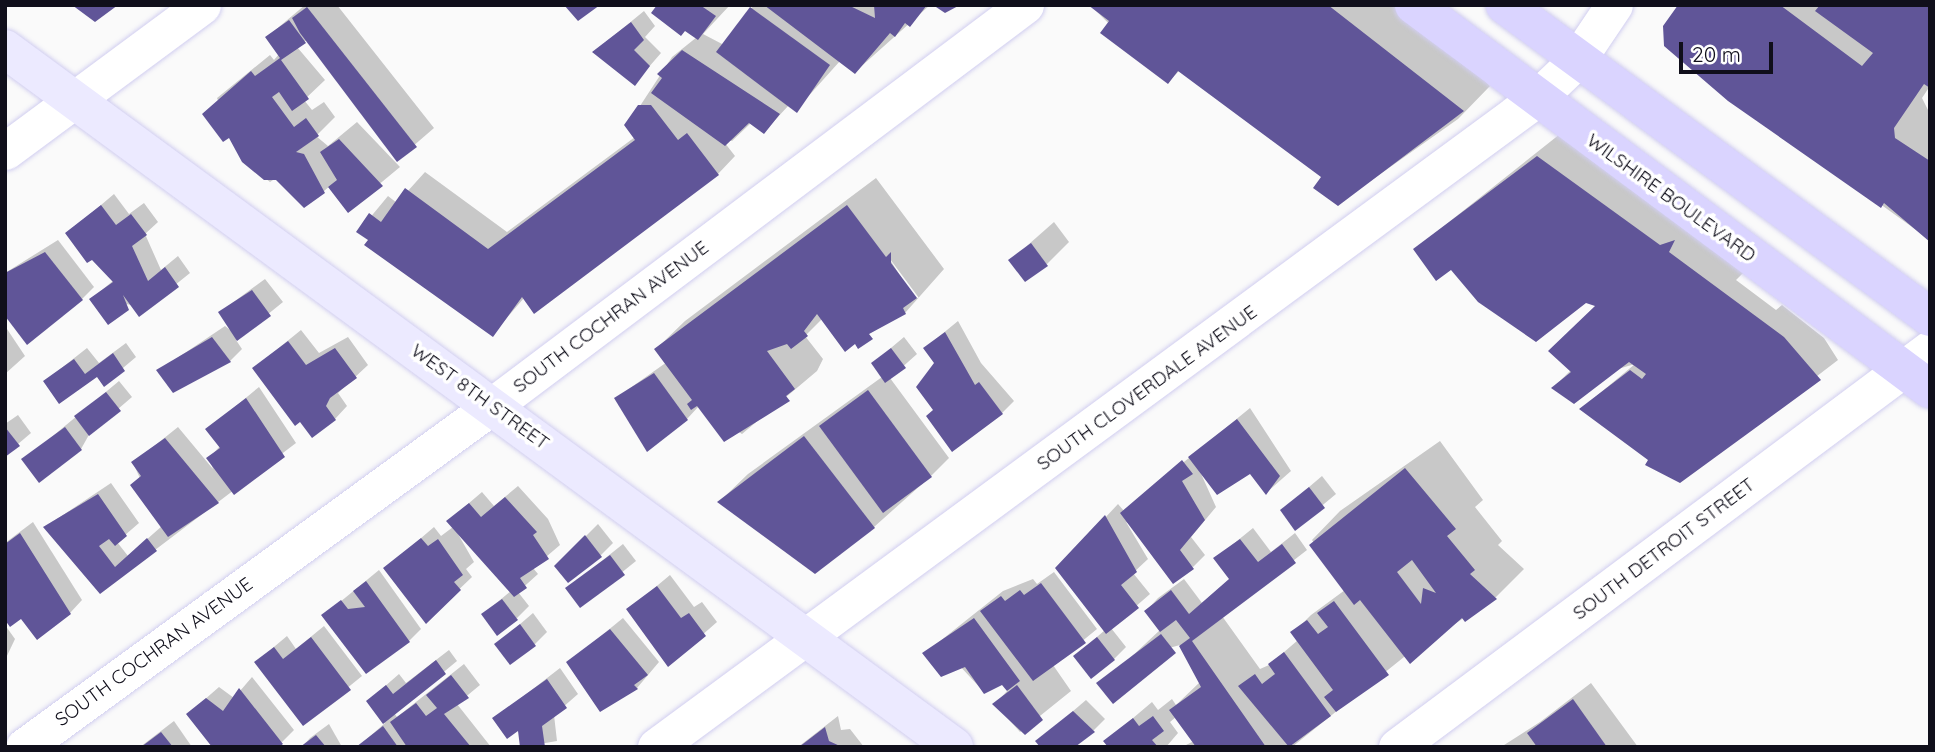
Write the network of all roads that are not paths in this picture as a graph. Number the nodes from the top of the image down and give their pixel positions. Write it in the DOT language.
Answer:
graph roads {
  1 [pos="202,5"];
  2 [pos="1025,5"];
  3 [pos="1414,5"];
  4 [pos="1505,5"];
  5 [pos="1614,5"];
  6 [pos="5,48"];
  7 [pos="1577,60"];
  8 [pos="74,98"];
  9 [pos="1536,99"];
  10 [pos="5,151"];
  11 [pos="1930,317"];
  12 [pos="1922,370"];
  13 [pos="492,407"];
  14 [pos="803,636"];
  15 [pos="24,747"];
  16 [pos="656,747"];
  17 [pos="954,747"];
  18 [pos="1397,747"];
  1 -- 8 [label="street"];
  2 -- 13 [label="street, SOUTH COCHRAN AVENUE"];
  3 -- 9 [label="main road, WILSHIRE BOULEVARD"];
  4 -- 7 [label="main road"];
  5 -- 7 [label="street, SOUTH CLOVERDALE AVENUE"];
  6 -- 8 [label="street, WEST 8TH STREET"];
  7 -- 9 [label="street, SOUTH CLOVERDALE AVENUE"];
  7 -- 11 [label="main road"];
  8 -- 10 [label="street"];
  8 -- 13 [label="street, WEST 8TH STREET"];
  9 -- 12 [label="main road, WILSHIRE BOULEVARD"];
  9 -- 14 [label="street, SOUTH CLOVERDALE AVENUE"];
  12 -- 18 [label="street, SOUTH DETROIT STREET"];
  13 -- 14 [label="street, WEST 8TH STREET"];
  13 -- 15 [label="street, SOUTH COCHRAN AVENUE"];
  14 -- 16 [label="street, SOUTH CLOVERDALE AVENUE"];
  14 -- 17 [label="street, WEST 8TH STREET"];
}
